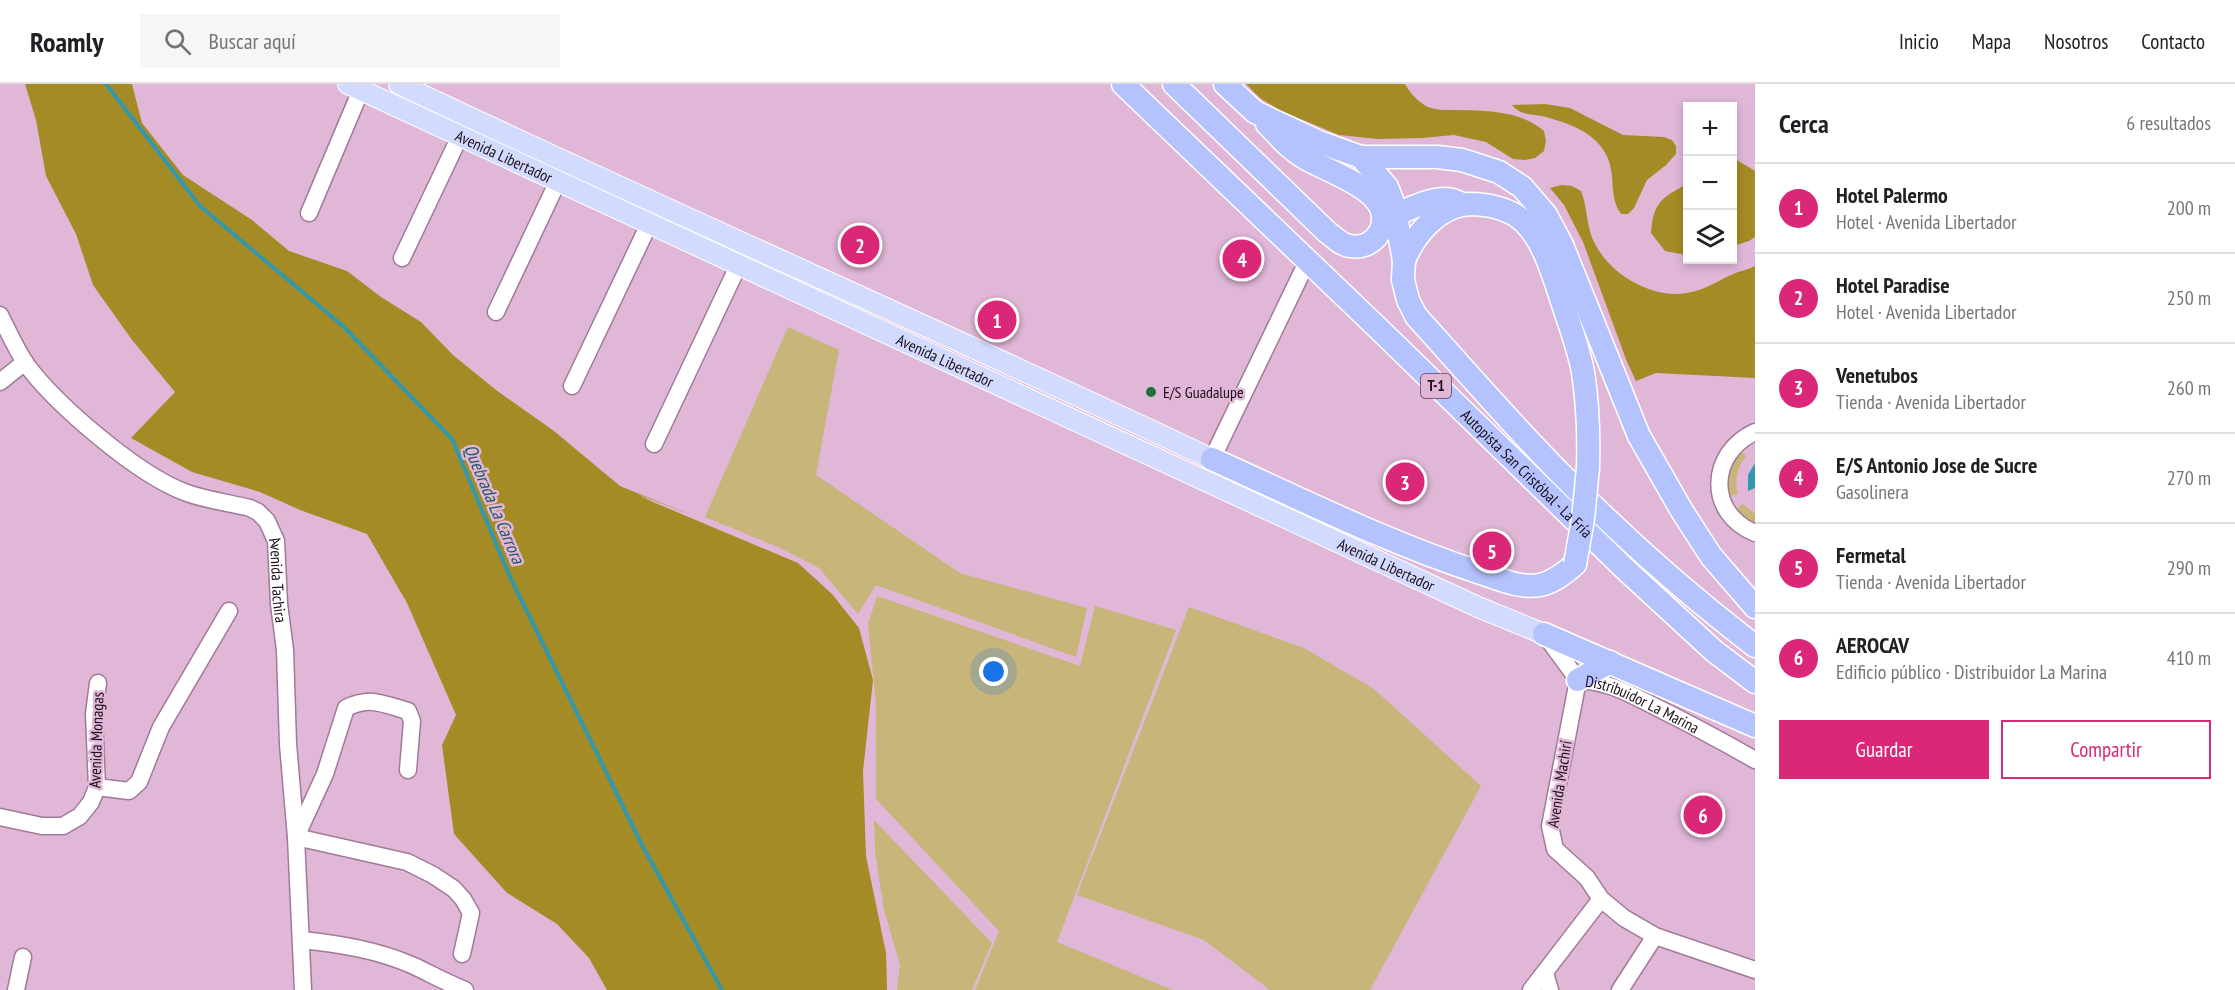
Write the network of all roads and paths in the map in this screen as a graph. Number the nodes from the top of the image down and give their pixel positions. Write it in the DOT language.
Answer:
graph roads {
  1 [pos="399,84"];
  2 [pos="1123,84"];
  3 [pos="1174,84"];
  4 [pos="1225,84"];
  5 [pos="354,87"];
  6 [pos="1255,112"];
  7 [pos="460,136"];
  8 [pos="1361,157"];
  9 [pos="558,181"];
  10 [pos="1465,204"];
  11 [pos="309,213"];
  12 [pos="1390,219"];
  13 [pos="650,222"];
  14 [pos="402,258"];
  15 [pos="1404,261"];
  16 [pos="1307,262"];
  17 [pos="739,264"];
  18 [pos="496,312"];
  19 [pos="0,315"];
  20 [pos="25,362"];
  21 [pos="0,382"];
  22 [pos="572,386"];
  23 [pos="1755,432"];
  24 [pos="654,444"];
  25 [pos="1212,459"];
  26 [pos="1755,533"];
  27 [pos="1755,607"];
  28 [pos="229,611"];
  29 [pos="1544,634"];
  30 [pos="1755,646"];
  31 [pos="1610,662"];
  32 [pos="1578,680"];
  33 [pos="1755,682"];
  34 [pos="98,683"];
  35 [pos="1755,726"];
  36 [pos="1755,760"];
  37 [pos="408,770"];
  38 [pos="97,787"];
  39 [pos="0,818"];
  40 [pos="297,837"];
  41 [pos="1601,899"];
  42 [pos="1655,936"];
  43 [pos="301,940"];
  44 [pos="462,954"];
  45 [pos="22,957"];
  46 [pos="1755,970"];
  47 [pos="1545,973"];
  48 [pos="16,990"];
  49 [pos="303,990"];
  50 [pos="465,990"];
  51 [pos="1531,990"];
  52 [pos="1550,990"];
  53 [pos="1620,990"];
  1 -- 25 [label="main road, Avenida Libertador"];
  2 -- 16 [label="highway, Autopista San Cristóbal - La Fría / T-1"];
  3 -- 12 [label="highway"];
  4 -- 6 [label="highway"];
  5 -- 7 [label="main road, Avenida Libertador"];
  5 -- 11 [label="street"];
  6 -- 8 [label="highway"];
  6 -- 12 [label="highway"];
  7 -- 9 [label="main road, Avenida Libertador"];
  7 -- 14 [label="street"];
  8 -- 12 [label="highway"];
  8 -- 27 [label="highway"];
  9 -- 13 [label="main road, Avenida Libertador"];
  9 -- 18 [label="street"];
  10 -- 12 [label="highway"];
  10 -- 15 [label="highway"];
  10 -- 25 [label="highway, bridge"];
  12 -- 15 [label="highway"];
  13 -- 17 [label="main road, Avenida Libertador"];
  13 -- 22 [label="street"];
  15 -- 30 [label="highway"];
  16 -- 25 [label="street"];
  16 -- 33 [label="highway, Autopista San Cristóbal - La Fría / T-1"];
  17 -- 24 [label="street"];
  17 -- 29 [label="main road, Avenida Libertador"];
  19 -- 20 [label="street, Avenida Tachira"];
  20 -- 21 [label="street"];
  20 -- 40 [label="street, Avenida Tachira"];
  23 -- 26 [label="street"];
  28 -- 38 [label="street"];
  29 -- 31 [label="highway"];
  29 -- 32 [label="street, Distribuidor La Marina"];
  31 -- 32 [label="highway"];
  31 -- 35 [label="highway"];
  32 -- 36 [label="street, Distribuidor La Marina"];
  32 -- 41 [label="street, Avenida Machirí"];
  34 -- 38 [label="street, Avenida Monagas"];
  37 -- 40 [label="street"];
  38 -- 39 [label="street, Avenida Monagas"];
  40 -- 43 [label="street, Avenida Tachira"];
  40 -- 44 [label="street"];
  41 -- 42 [label="street, Avenida Machirí"];
  41 -- 47 [label="street"];
  42 -- 46 [label="street, Avenida Machirí"];
  42 -- 53 [label="street"];
  43 -- 49 [label="street, Avenida Tachira"];
  43 -- 50 [label="street"];
  45 -- 48 [label="street"];
  47 -- 51 [label="street"];
  47 -- 52 [label="street"];
}
